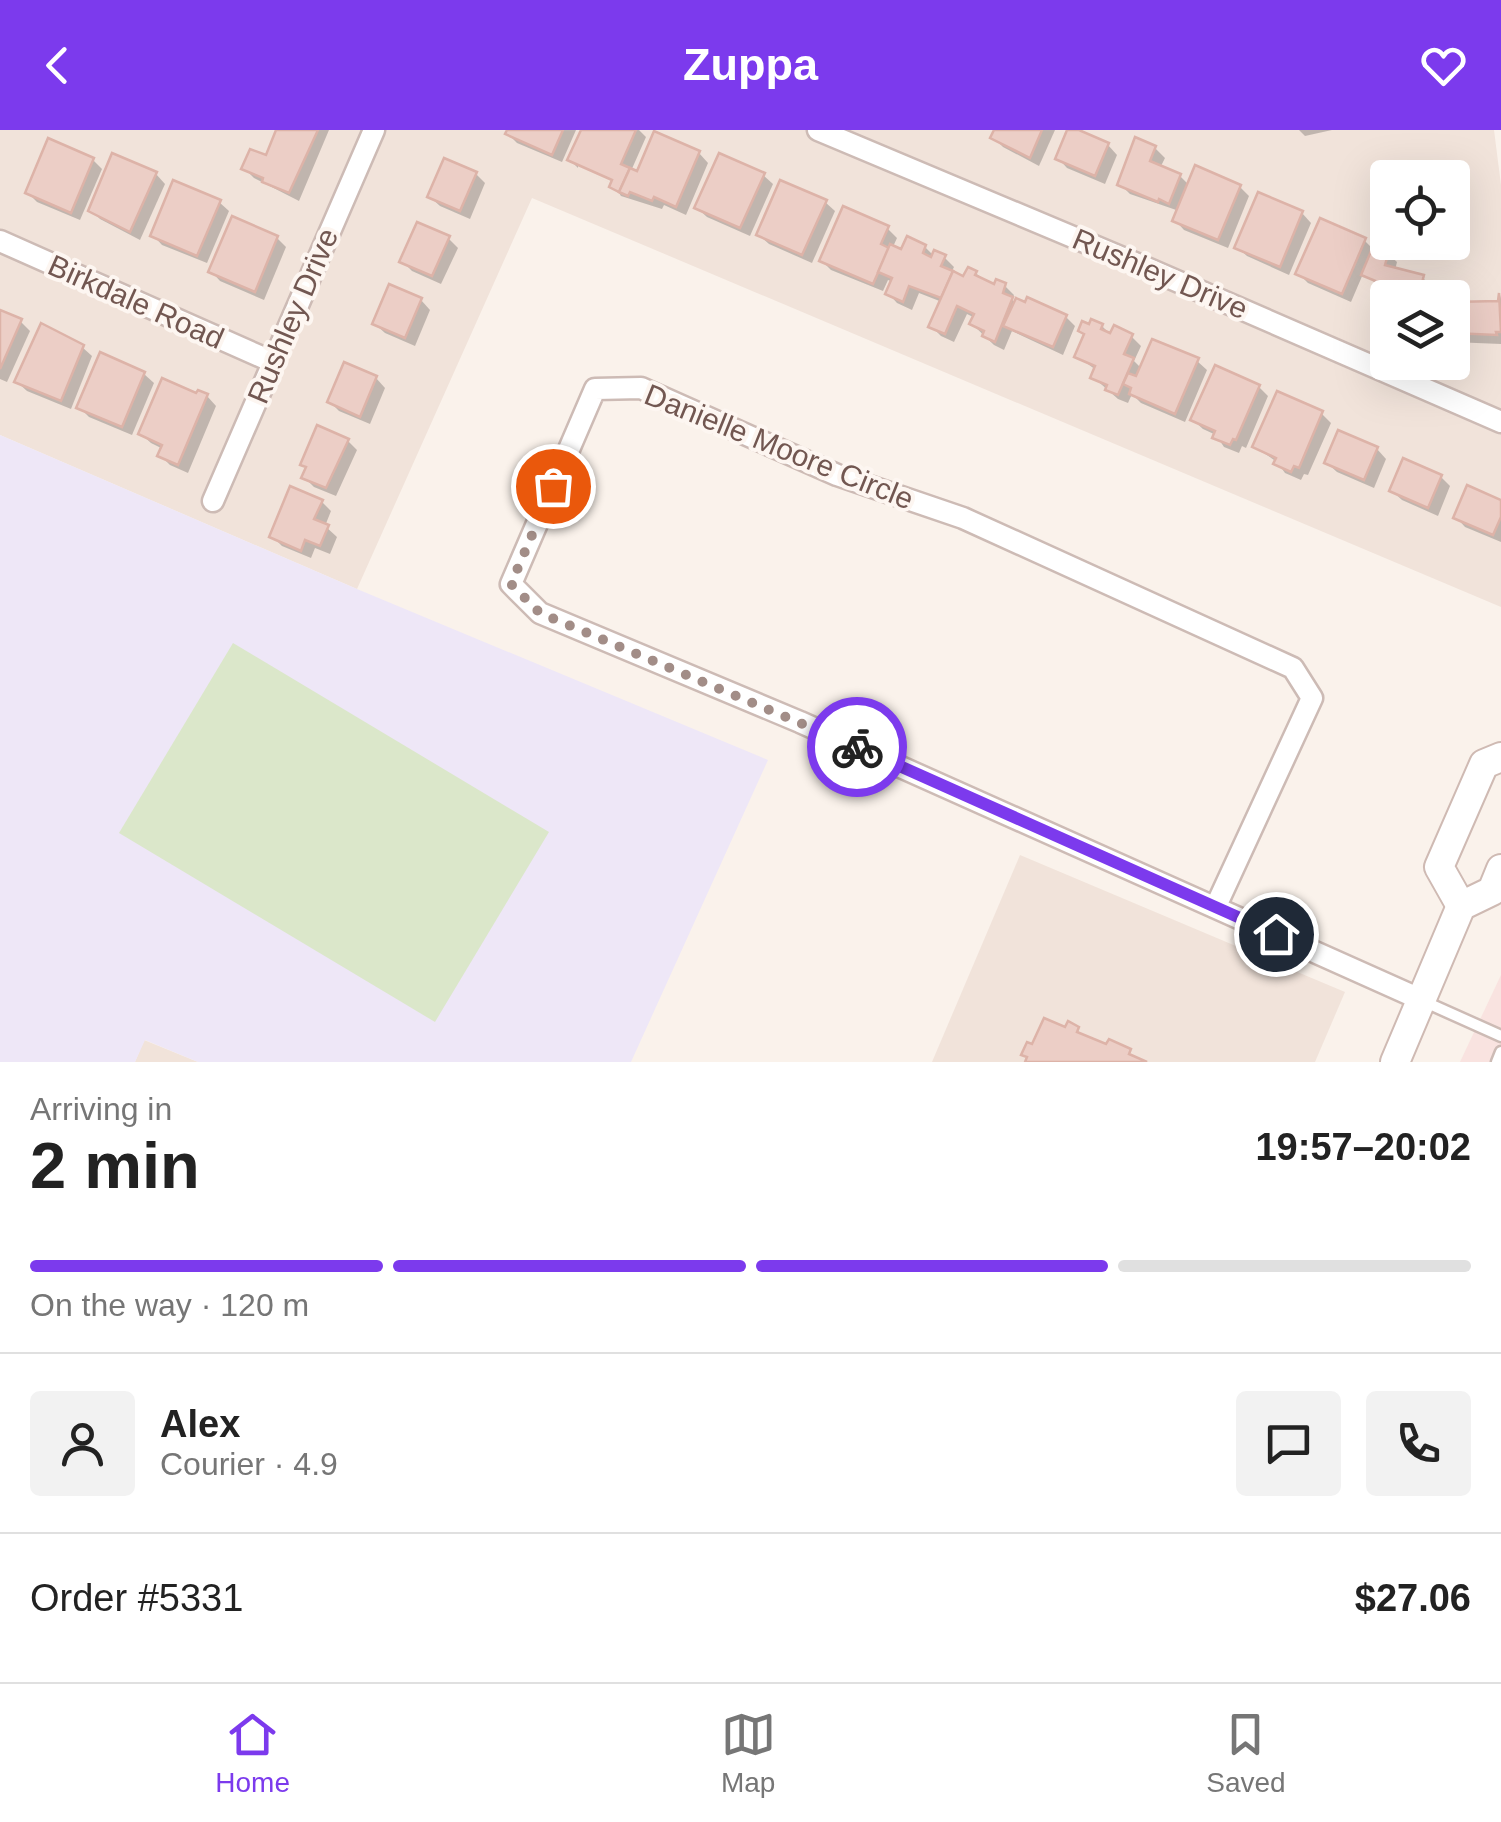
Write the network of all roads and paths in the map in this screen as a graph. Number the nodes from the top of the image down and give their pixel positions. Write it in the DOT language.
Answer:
graph roads {
  1 [pos="374,130"];
  2 [pos="818,130"];
  3 [pos="0,241"];
  4 [pos="273,362"];
  5 [pos="1501,422"];
  6 [pos="213,501"];
  7 [pos="1501,757"];
  8 [pos="1501,869"];
  9 [pos="1216,906"];
  10 [pos="1461,906"];
  11 [pos="1422,1000"];
  12 [pos="1501,1036"];
  13 [pos="1501,1052"];
  14 [pos="1395,1062"];
  15 [pos="1497,1062"];
  1 -- 4 [label="street, Rushley Drive"];
  2 -- 5 [label="street, Rushley Drive"];
  3 -- 4 [label="street, Birkdale Road"];
  4 -- 6 [label="street, Rushley Drive"];
  7 -- 10 [label="main road"];
  8 -- 10 [label="main road"];
  9 -- 9 [label="street, Danielle Moore Circle"];
  9 -- 11 [label="street, Danielle Moore Circle"];
  10 -- 11 [label="main road"];
  11 -- 12 [label="lane"];
  11 -- 14 [label="main road"];
  13 -- 15 [label="lane"];
}
